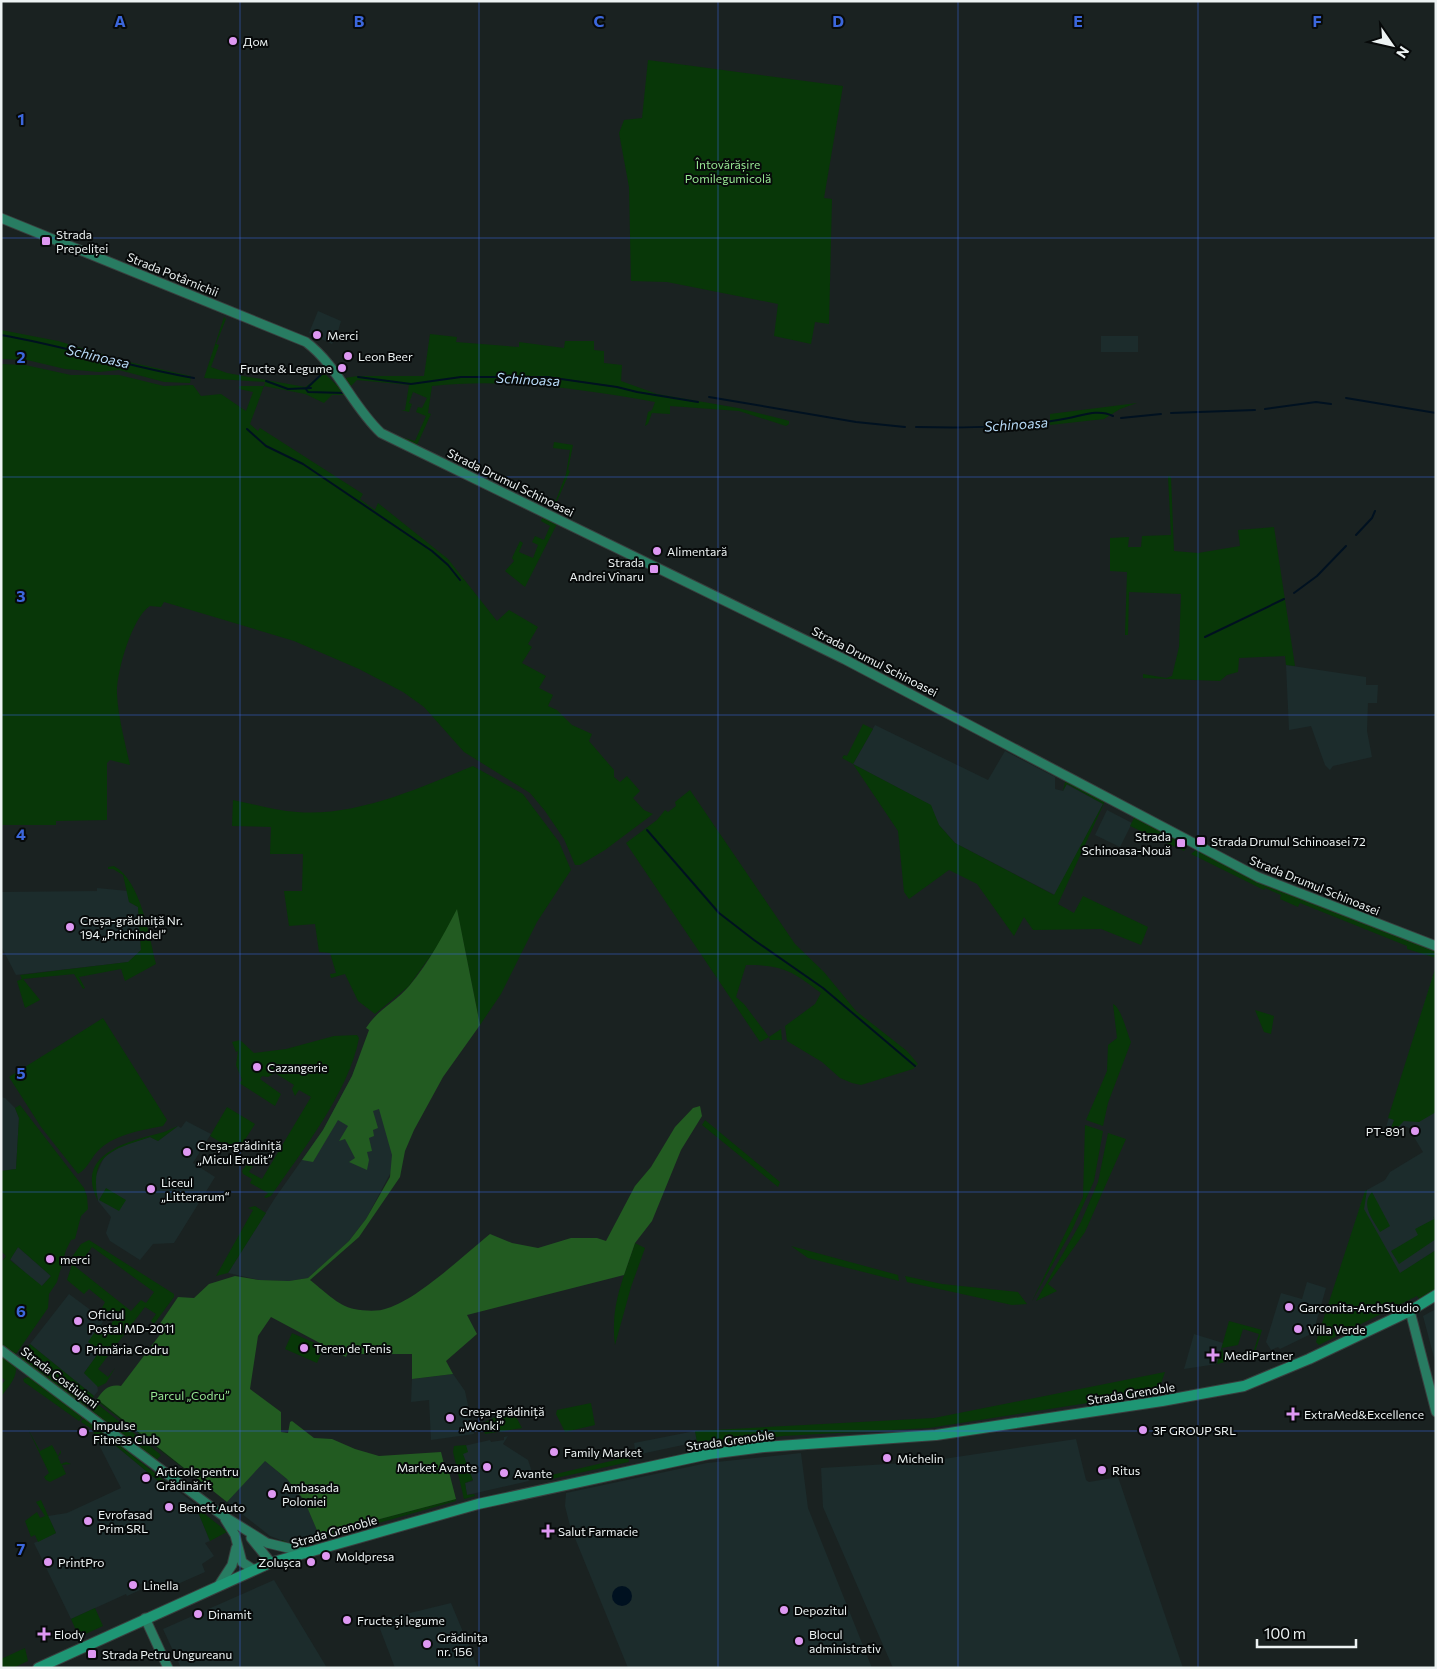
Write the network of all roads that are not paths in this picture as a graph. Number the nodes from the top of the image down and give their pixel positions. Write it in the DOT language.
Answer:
graph roads {
  1 [pos="1,218"];
  2 [pos="328,364"];
  3 [pos="1436,946"];
  4 [pos="1436,1295"];
  5 [pos="1410,1311"];
  6 [pos="1,1350"];
  7 [pos="1436,1412"];
  8 [pos="222,1515"];
  9 [pos="245,1530"];
  10 [pos="253,1540"];
  11 [pos="237,1543"];
  12 [pos="305,1552"];
  13 [pos="259,1568"];
  14 [pos="219,1585"];
  15 [pos="145,1618"];
  16 [pos="38,1668"];
  17 [pos="168,1668"];
  1 -- 2 [label="street, Strada Potârnichii"];
  2 -- 3 [label="street, Strada Drumul Schinoasei"];
  4 -- 5 [label="main road, Strada Grenoble"];
  5 -- 7 [label="street"];
  5 -- 12 [label="main road, Strada Grenoble"];
  6 -- 8 [label="street, Strada Costiujeni"];
  8 -- 9 [label="street, Strada Costiujeni"];
  8 -- 11 [label="street, Strada Costiujeni"];
  9 -- 10 [label="street"];
  9 -- 12 [label="street, Strada Costiujeni"];
  10 -- 11 [label="street"];
  10 -- 13 [label="street"];
  11 -- 13 [label="street, Strada Costiujeni"];
  11 -- 14 [label="street"];
  12 -- 13 [label="main road, Strada Grenoble"];
  13 -- 14 [label="main road, Strada Grenoble"];
  14 -- 15 [label="main road, Strada Grenoble"];
  15 -- 16 [label="main road, Strada Grenoble"];
  15 -- 17 [label="street"];
}
